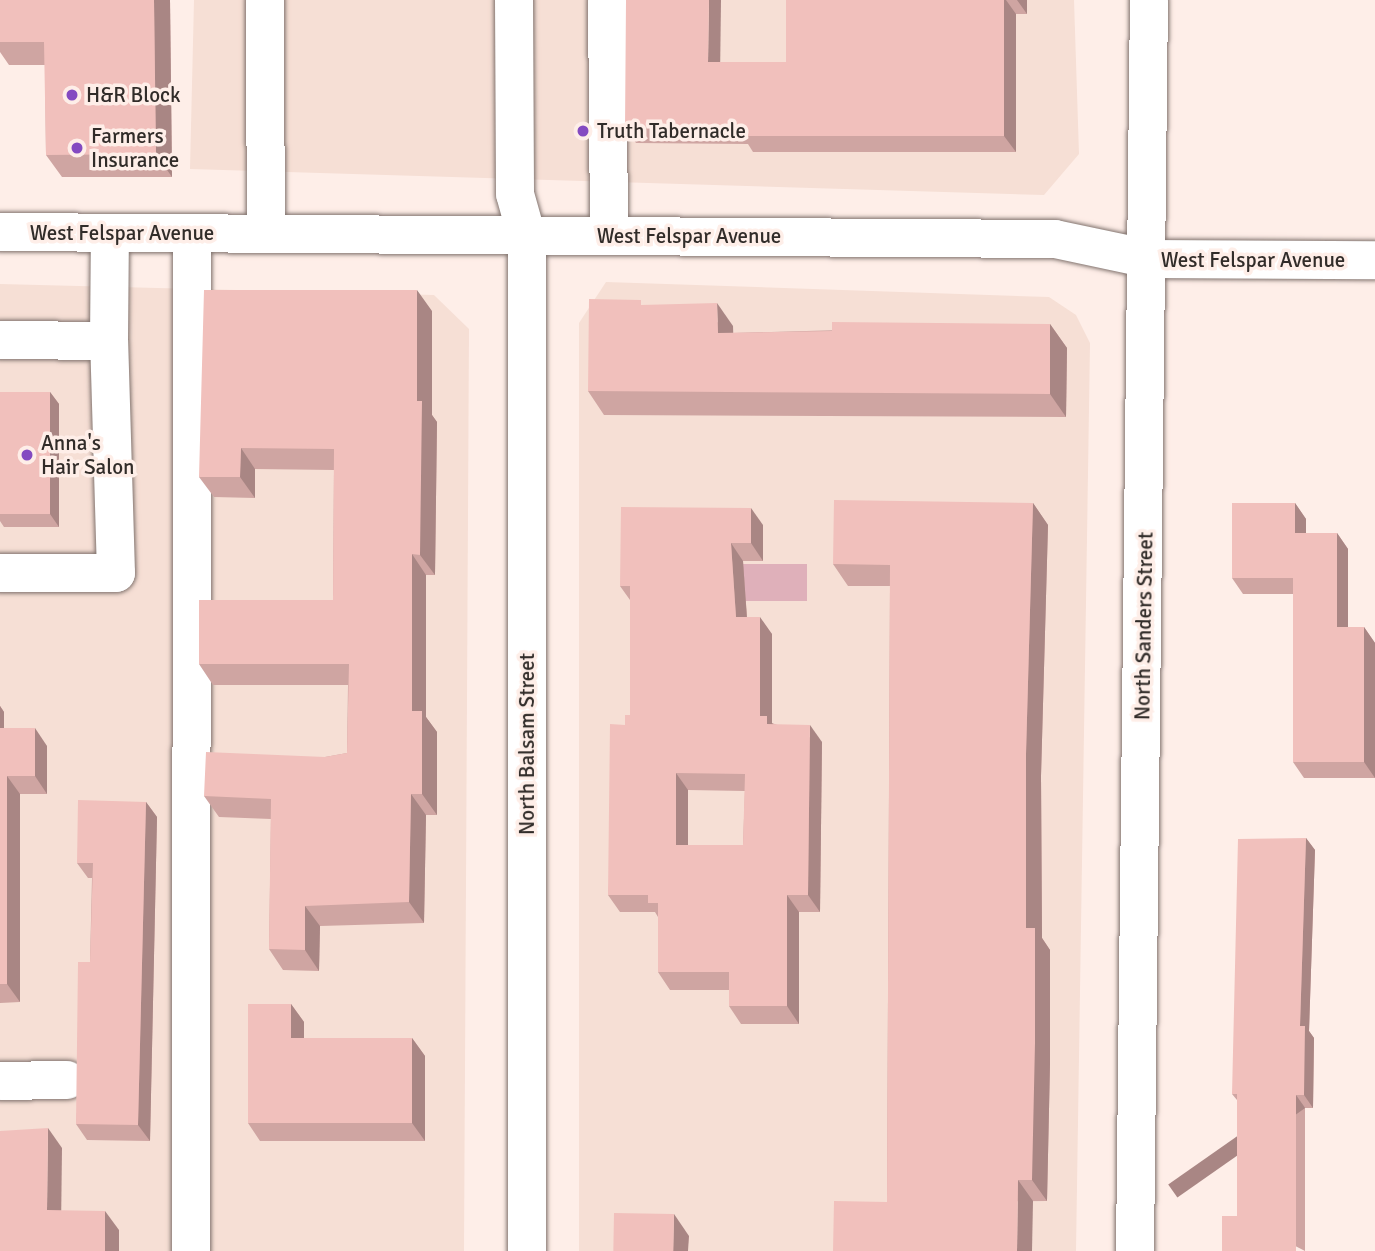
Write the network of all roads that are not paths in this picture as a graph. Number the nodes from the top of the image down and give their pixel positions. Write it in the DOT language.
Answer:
graph roads {
  1 [pos="265,0"];
  2 [pos="514,0"];
  3 [pos="607,0"];
  4 [pos="1149,0"];
  5 [pos="0,232"];
  6 [pos="110,233"];
  7 [pos="192,233"];
  8 [pos="266,233"];
  9 [pos="609,236"];
  10 [pos="527,237"];
  11 [pos="1149,259"];
  12 [pos="1375,260"];
  13 [pos="0,341"];
  14 [pos="109,341"];
  15 [pos="0,573"];
  16 [pos="67,1080"];
  17 [pos="0,1081"];
  18 [pos="191,1251"];
  19 [pos="527,1251"];
  20 [pos="1135,1251"];
  1 -- 8 [label="street"];
  2 -- 10 [label="street, North Balsam Street"];
  3 -- 9 [label="street"];
  4 -- 11 [label="street, North Sanders Street"];
  5 -- 6 [label="street, West Felspar Avenue"];
  6 -- 7 [label="street, West Felspar Avenue"];
  6 -- 14 [label="street"];
  7 -- 8 [label="street, West Felspar Avenue"];
  7 -- 18 [label="street"];
  8 -- 10 [label="street, West Felspar Avenue"];
  9 -- 10 [label="street, West Felspar Avenue"];
  9 -- 11 [label="street, West Felspar Avenue"];
  10 -- 19 [label="street, North Balsam Street"];
  11 -- 12 [label="street, West Felspar Avenue"];
  11 -- 20 [label="street, North Sanders Street"];
  13 -- 14 [label="street"];
  14 -- 15 [label="street"];
  16 -- 17 [label="street"];
}
